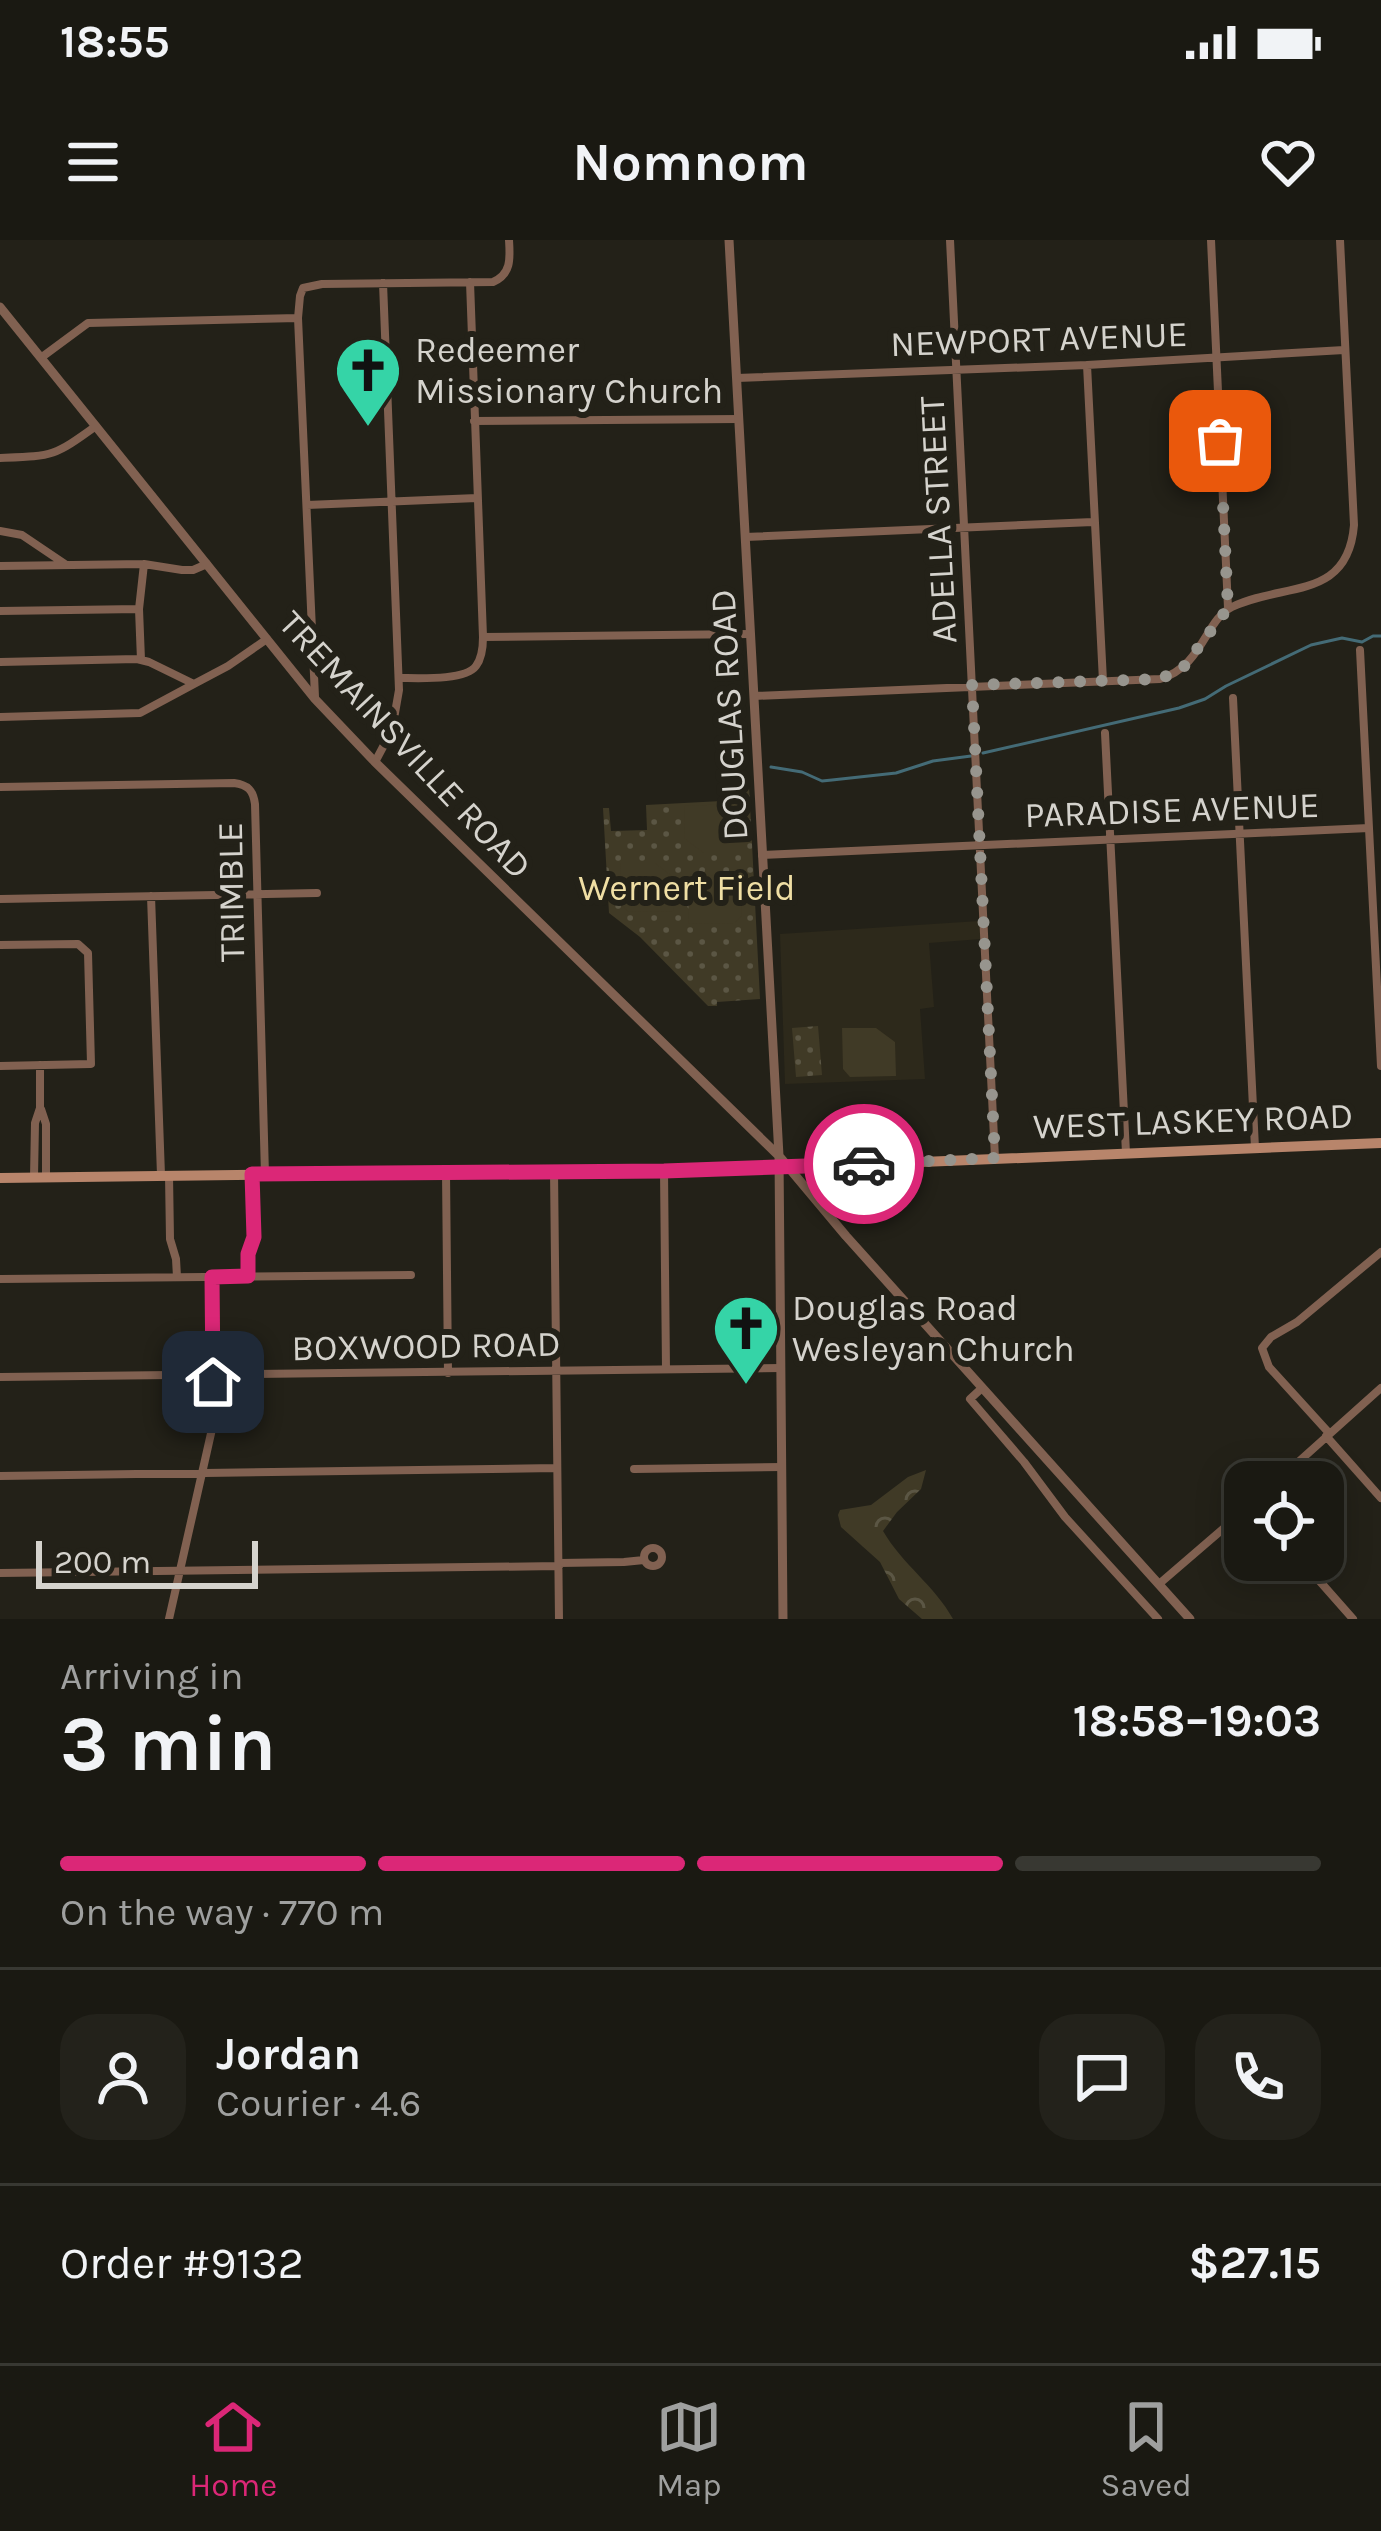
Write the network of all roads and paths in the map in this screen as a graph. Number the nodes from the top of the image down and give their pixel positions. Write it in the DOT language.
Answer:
graph roads {
  1 [pos="508,240"];
  2 [pos="729,240"];
  3 [pos="950,240"];
  4 [pos="1210,240"];
  5 [pos="1340,240"];
  6 [pos="470,282"];
  7 [pos="383,284"];
  8 [pos="0,307"];
  9 [pos="298,318"];
  10 [pos="1344,350"];
  11 [pos="42,357"];
  12 [pos="1216,358"];
  13 [pos="1087,365"];
  14 [pos="957,369"];
  15 [pos="736,377"];
  16 [pos="739,419"];
  17 [pos="474,421"];
  18 [pos="96,426"];
  19 [pos="0,458"];
  20 [pos="477,498"];
  21 [pos="391,501"];
  22 [pos="307,505"];
  23 [pos="1094,522"];
  24 [pos="965,528"];
  25 [pos="0,531"];
  26 [pos="745,537"];
  27 [pos="65,564"];
  28 [pos="144,564"];
  29 [pos="207,564"];
  30 [pos="0,566"];
  31 [pos="1228,608"];
  32 [pos="140,609"];
  33 [pos="0,610"];
  34 [pos="750,634"];
  35 [pos="483,637"];
  36 [pos="267,639"];
  37 [pos="1360,650"];
  38 [pos="141,660"];
  39 [pos="0,662"];
  40 [pos="399,678"];
  41 [pos="1103,681"];
  42 [pos="194,684"];
  43 [pos="972,685"];
  44 [pos="754,696"];
  45 [pos="1233,698"];
  46 [pos="315,699"];
  47 [pos="0,717"];
  48 [pos="1105,733"];
  49 [pos="376,762"];
  50 [pos="0,787"];
  51 [pos="1369,828"];
  52 [pos="1240,833"];
  53 [pos="1110,840"];
  54 [pos="980,844"];
  55 [pos="762,855"];
  56 [pos="317,892"];
  57 [pos="256,894"];
  58 [pos="151,896"];
  59 [pos="0,899"];
  60 [pos="0,945"];
  61 [pos="40,1065"];
  62 [pos="0,1066"];
  63 [pos="1381,1066"];
  64 [pos="1381,1143"];
  65 [pos="1255,1148"];
  66 [pos="1126,1153"];
  67 [pos="995,1158"];
  68 [pos="782,1164"];
  69 [pos="554,1170"];
  70 [pos="664,1171"];
  71 [pos="446,1172"];
  72 [pos="258,1174"];
  73 [pos="165,1175"];
  74 [pos="40,1177"];
  75 [pos="0,1178"];
  76 [pos="1381,1252"];
  77 [pos="411,1275"];
  78 [pos="248,1276"];
  79 [pos="177,1277"];
  80 [pos="212,1277"];
  81 [pos="0,1280"];
  82 [pos="781,1367"];
  83 [pos="666,1369"];
  84 [pos="557,1371"];
  85 [pos="448,1373"];
  86 [pos="213,1374"];
  87 [pos="0,1377"];
  88 [pos="982,1388"];
  89 [pos="1381,1388"];
  90 [pos="1328,1435"];
  91 [pos="1299,1461"];
  92 [pos="782,1467"];
  93 [pos="556,1468"];
  94 [pos="634,1469"];
  95 [pos="203,1473"];
  96 [pos="0,1476"];
  97 [pos="1381,1498"];
  98 [pos="1224,1528"];
  99 [pos="644,1559"];
  100 [pos="559,1564"];
  101 [pos="178,1571"];
  102 [pos="0,1574"];
  103 [pos="1320,1581"];
  104 [pos="1159,1584"];
  105 [pos="169,1619"];
  106 [pos="559,1619"];
  107 [pos="783,1619"];
  108 [pos="1158,1619"];
  109 [pos="1190,1619"];
  110 [pos="1353,1619"];
  1 -- 6 [label="street"];
  2 -- 15 [label="street, DOUGLAS ROAD"];
  3 -- 14 [label="street, ADELLA STREET"];
  4 -- 12 [label="street"];
  5 -- 10 [label="street"];
  6 -- 7 [label="street"];
  6 -- 17 [label="street"];
  7 -- 9 [label="street"];
  7 -- 21 [label="street"];
  8 -- 11 [label="street, TREMAINSVILLE ROAD"];
  9 -- 11 [label="street"];
  9 -- 22 [label="street"];
  10 -- 12 [label="street, NEWPORT AVENUE"];
  10 -- 31 [label="street"];
  11 -- 18 [label="street, TREMAINSVILLE ROAD"];
  12 -- 13 [label="street, NEWPORT AVENUE"];
  12 -- 31 [label="street"];
  13 -- 14 [label="street, NEWPORT AVENUE"];
  13 -- 23 [label="street"];
  14 -- 15 [label="street, NEWPORT AVENUE"];
  14 -- 24 [label="street, ADELLA STREET"];
  15 -- 16 [label="street, DOUGLAS ROAD"];
  16 -- 17 [label="street"];
  16 -- 26 [label="street, DOUGLAS ROAD"];
  17 -- 20 [label="street"];
  18 -- 19 [label="street"];
  18 -- 29 [label="street, TREMAINSVILLE ROAD"];
  20 -- 21 [label="street"];
  20 -- 35 [label="street"];
  21 -- 22 [label="street"];
  21 -- 40 [label="street"];
  22 -- 46 [label="street"];
  23 -- 24 [label="street"];
  23 -- 41 [label="street"];
  24 -- 26 [label="street"];
  24 -- 43 [label="street, ADELLA STREET"];
  25 -- 27 [label="street"];
  26 -- 34 [label="street, DOUGLAS ROAD"];
  27 -- 28 [label="street"];
  27 -- 30 [label="street"];
  28 -- 29 [label="street"];
  28 -- 32 [label="street"];
  29 -- 36 [label="street, TREMAINSVILLE ROAD"];
  31 -- 41 [label="street"];
  32 -- 33 [label="street"];
  32 -- 38 [label="street"];
  34 -- 35 [label="street"];
  34 -- 44 [label="street, DOUGLAS ROAD"];
  35 -- 40 [label="street"];
  36 -- 42 [label="street"];
  36 -- 46 [label="street, TREMAINSVILLE ROAD"];
  37 -- 51 [label="street"];
  38 -- 39 [label="street"];
  38 -- 42 [label="street"];
  40 -- 49 [label="street"];
  41 -- 43 [label="street"];
  42 -- 47 [label="street"];
  43 -- 44 [label="street"];
  43 -- 54 [label="street, ADELLA STREET"];
  44 -- 55 [label="street, DOUGLAS ROAD"];
  45 -- 52 [label="street"];
  46 -- 49 [label="street, TREMAINSVILLE ROAD"];
  48 -- 53 [label="street"];
  49 -- 68 [label="street, TREMAINSVILLE ROAD"];
  50 -- 57 [label="street, TRIMBLE"];
  51 -- 52 [label="street, PARADISE AVENUE"];
  51 -- 63 [label="street"];
  52 -- 53 [label="street, PARADISE AVENUE"];
  52 -- 65 [label="street"];
  53 -- 54 [label="street, PARADISE AVENUE"];
  53 -- 66 [label="street"];
  54 -- 55 [label="street, PARADISE AVENUE"];
  54 -- 67 [label="street, ADELLA STREET"];
  55 -- 68 [label="street, DOUGLAS ROAD"];
  56 -- 57 [label="street"];
  57 -- 58 [label="street"];
  57 -- 72 [label="street, TRIMBLE"];
  58 -- 59 [label="street"];
  58 -- 73 [label="street"];
  60 -- 61 [label="street"];
  61 -- 62 [label="street"];
  61 -- 74 [label="street"];
  64 -- 65 [label="main road, WEST LASKEY ROAD"];
  65 -- 66 [label="main road, WEST LASKEY ROAD"];
  66 -- 67 [label="main road, WEST LASKEY ROAD"];
  67 -- 68 [label="main road, WEST LASKEY ROAD"];
  68 -- 70 [label="main road, WEST LASKEY ROAD"];
  68 -- 82 [label="street, DOUGLAS ROAD"];
  68 -- 88 [label="street, TREMAINSVILLE ROAD"];
  69 -- 70 [label="main road, WEST LASKEY ROAD"];
  69 -- 71 [label="main road, WEST LASKEY ROAD"];
  69 -- 84 [label="street"];
  70 -- 83 [label="street"];
  71 -- 72 [label="main road, WEST LASKEY ROAD"];
  71 -- 85 [label="street"];
  72 -- 73 [label="main road, WEST LASKEY ROAD"];
  72 -- 78 [label="street, TRIMBLE"];
  73 -- 74 [label="main road, WEST LASKEY ROAD"];
  73 -- 79 [label="street"];
  74 -- 75 [label="main road, WEST LASKEY ROAD"];
  76 -- 90 [label="street"];
  77 -- 78 [label="street"];
  78 -- 80 [label="street"];
  79 -- 80 [label="street"];
  79 -- 81 [label="street"];
  80 -- 86 [label="street"];
  82 -- 83 [label="street, BOXWOOD ROAD"];
  82 -- 92 [label="street, DOUGLAS ROAD"];
  83 -- 84 [label="street, BOXWOOD ROAD"];
  84 -- 85 [label="street, BOXWOOD ROAD"];
  84 -- 93 [label="street"];
  85 -- 86 [label="street, BOXWOOD ROAD"];
  86 -- 87 [label="street, BOXWOOD ROAD"];
  86 -- 95 [label="street"];
  88 -- 104 [label="street, TREMAINSVILLE ROAD"];
  88 -- 108 [label="street"];
  89 -- 90 [label="street"];
  90 -- 91 [label="street"];
  90 -- 97 [label="street"];
  92 -- 94 [label="street"];
  92 -- 107 [label="street, DOUGLAS ROAD"];
  93 -- 95 [label="street"];
  93 -- 100 [label="street"];
  95 -- 96 [label="street"];
  95 -- 101 [label="street"];
  98 -- 104 [label="street"];
  99 -- 100 [label="street"];
  100 -- 101 [label="street"];
  100 -- 106 [label="street"];
  101 -- 102 [label="street"];
  101 -- 105 [label="street"];
  103 -- 110 [label="street"];
  104 -- 109 [label="street, TREMAINSVILLE ROAD"];
}
